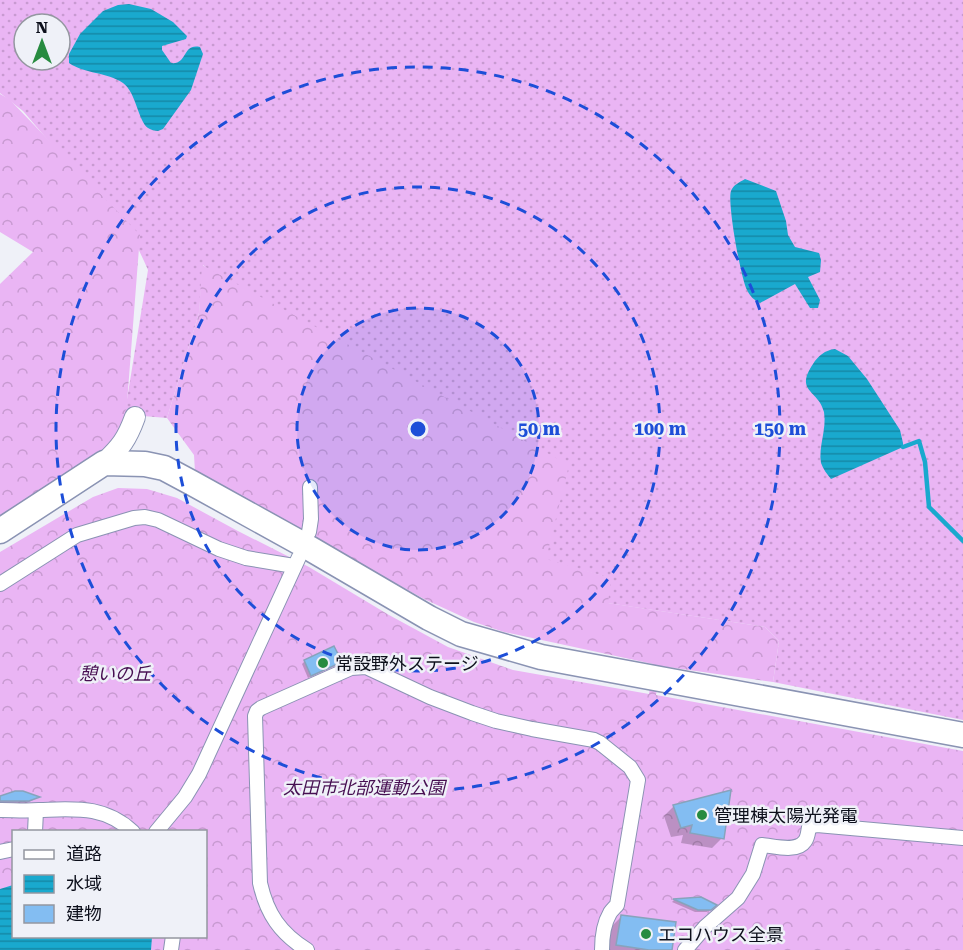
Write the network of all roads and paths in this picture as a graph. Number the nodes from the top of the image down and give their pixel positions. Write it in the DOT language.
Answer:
graph roads {
  1 [pos="135,417"];
  2 [pos="104,463"];
  3 [pos="310,488"];
  4 [pos="0,531"];
  5 [pos="309,532"];
  6 [pos="0,584"];
  7 [pos="963,735"];
  8 [pos="1,810"];
  9 [pos="36,811"];
  10 [pos="35,830"];
  11 [pos="132,830"];
  12 [pos="157,830"];
  13 [pos="963,838"];
  14 [pos="307,950"];
  15 [pos="602,950"];
  16 [pos="685,950"];
  1 -- 2 [label="street"];
  2 -- 4 [label="street"];
  2 -- 7 [label="street"];
  3 -- 5 [label="street"];
  6 -- 12 [label="street"];
  8 -- 9 [label="street"];
  9 -- 10 [label="street"];
  9 -- 11 [label="street"];
  13 -- 16 [label="street"];
  14 -- 15 [label="street"];
}
